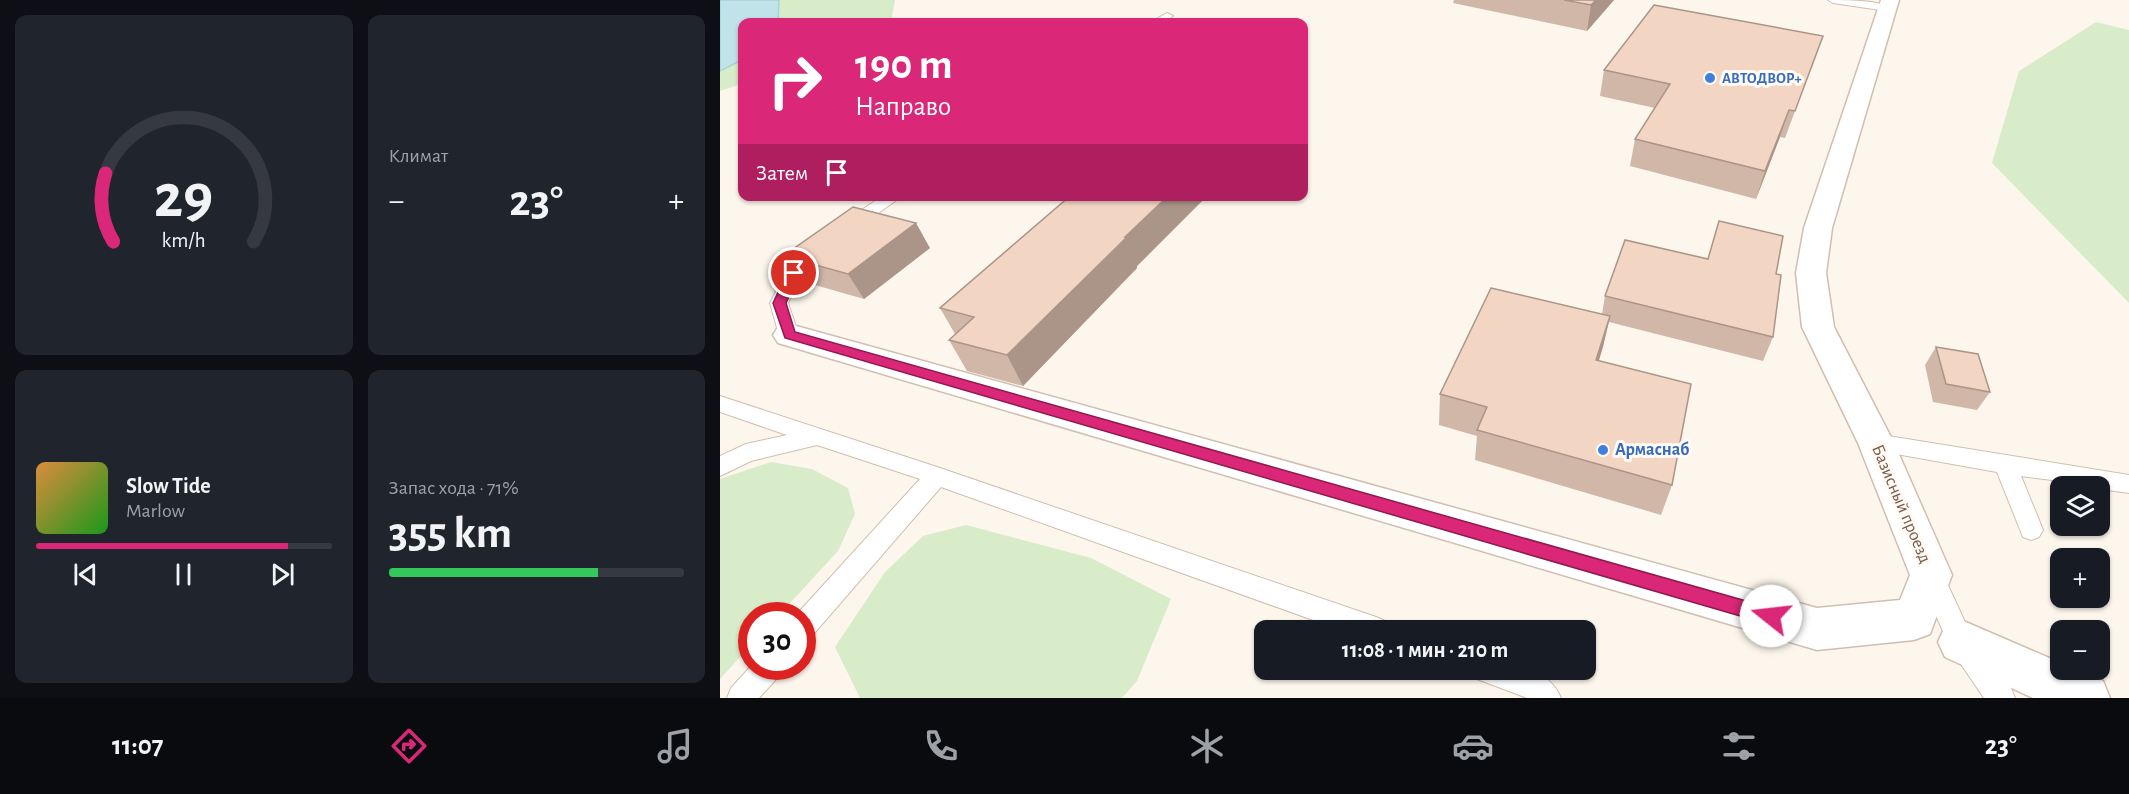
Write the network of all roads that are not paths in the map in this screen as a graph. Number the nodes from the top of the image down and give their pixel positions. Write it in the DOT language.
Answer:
graph roads {
  1 [pos="1833,0"];
  2 [pos="1888,4"];
  3 [pos="887,201"];
  4 [pos="789,335"];
  5 [pos="720,404"];
  6 [pos="819,436"];
  7 [pos="1876,443"];
  8 [pos="2005,464"];
  9 [pos="720,467"];
  10 [pos="937,476"];
  11 [pos="2129,484"];
  12 [pos="2031,530"];
  13 [pos="1931,575"];
  14 [pos="816,612"];
  15 [pos="1347,620"];
  16 [pos="1961,642"];
  17 [pos="757,680"];
  18 [pos="1518,680"];
  19 [pos="741,698"];
  20 [pos="1547,698"];
  21 [pos="2001,698"];
  22 [pos="2086,698"];
  1 -- 2 [label="lane"];
  2 -- 7 [label="street, Базисный проезд"];
  3 -- 4 [label="lane"];
  4 -- 13 [label="street, Базисный проезд"];
  5 -- 6 [label="lane"];
  6 -- 9 [label="lane"];
  6 -- 10 [label="lane"];
  7 -- 8 [label="lane"];
  7 -- 13 [label="street, Базисный проезд"];
  8 -- 11 [label="lane"];
  8 -- 12 [label="lane"];
  10 -- 14 [label="lane"];
  10 -- 15 [label="lane"];
  13 -- 16 [label="lane"];
  16 -- 21 [label="lane"];
  16 -- 22 [label="street"];
  17 -- 19 [label="lane"];
  18 -- 20 [label="lane"];
}
